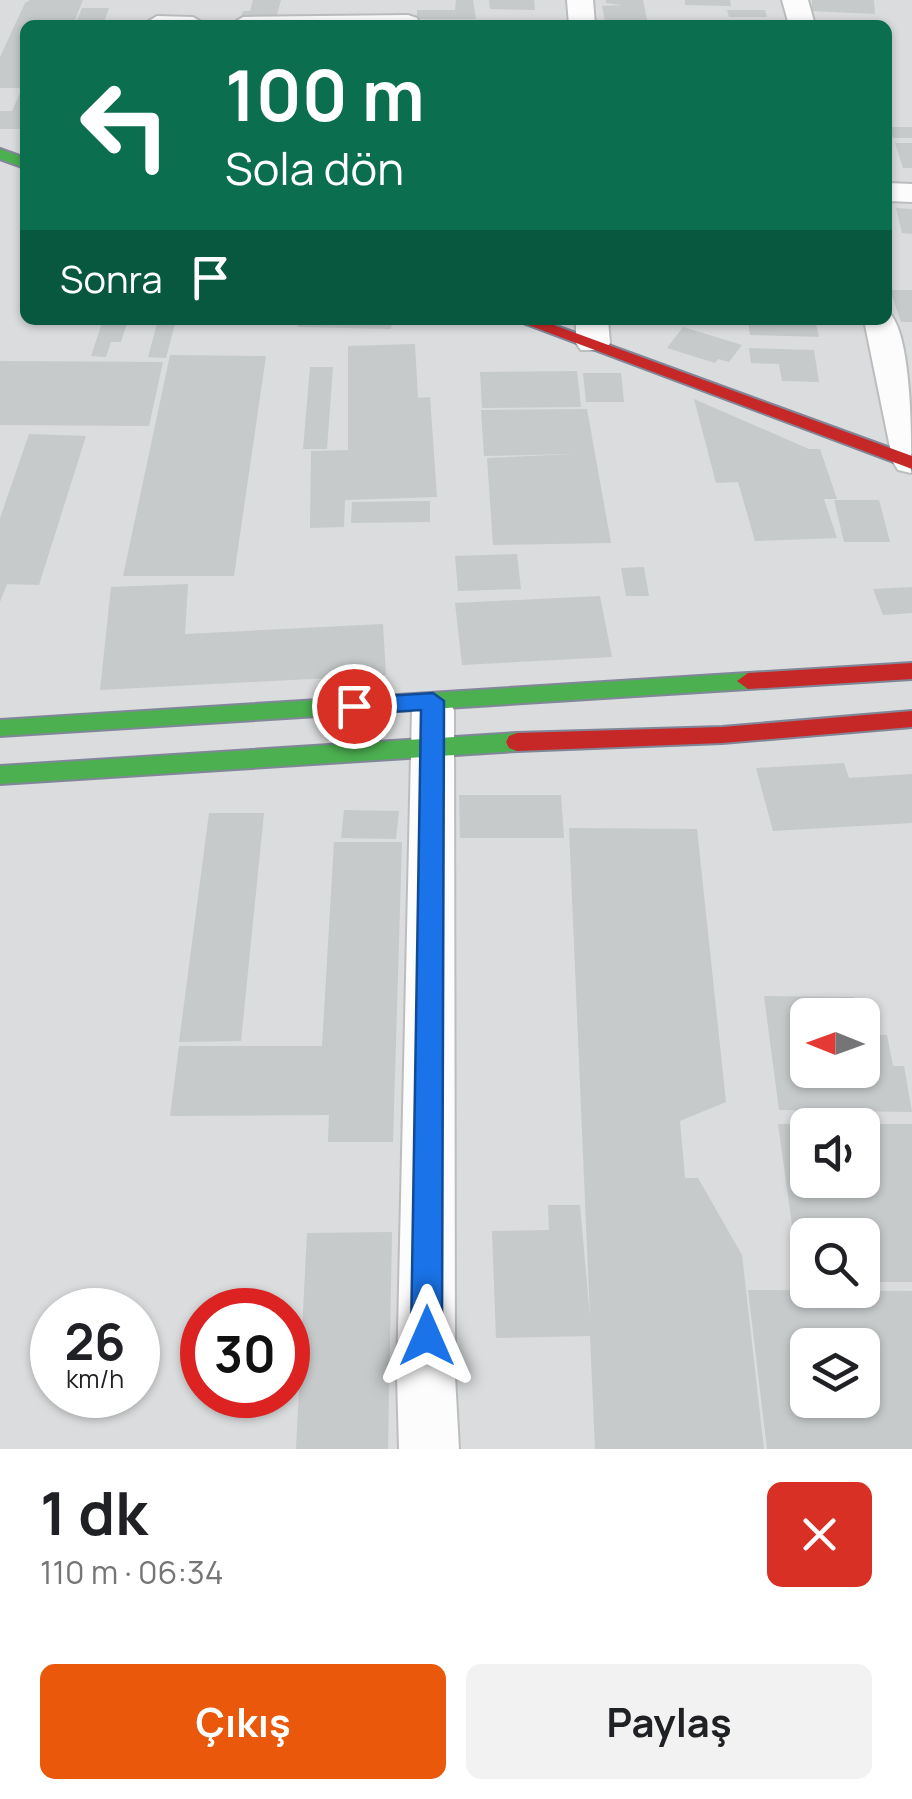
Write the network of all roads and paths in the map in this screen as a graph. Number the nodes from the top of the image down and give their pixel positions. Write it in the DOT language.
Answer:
graph roads {
  1 [pos="410,16"];
  2 [pos="336,20"];
  3 [pos="553,325"];
  4 [pos="881,325"];
  5 [pos="593,332"];
  6 [pos="911,462"];
  7 [pos="912,671"];
  8 [pos="912,719"];
  9 [pos="432,723"];
  10 [pos="0,728"];
  11 [pos="0,775"];
  12 [pos="429,1449"];
  1 -- 2 [label="street"];
  3 -- 5 [label="main road"];
  4 -- 6 [label="street"];
  5 -- 6 [label="main road"];
  7 -- 9 [label="main road"];
  8 -- 9 [label="main road"];
  9 -- 10 [label="main road"];
  9 -- 11 [label="main road"];
  9 -- 12 [label="street"];
}
